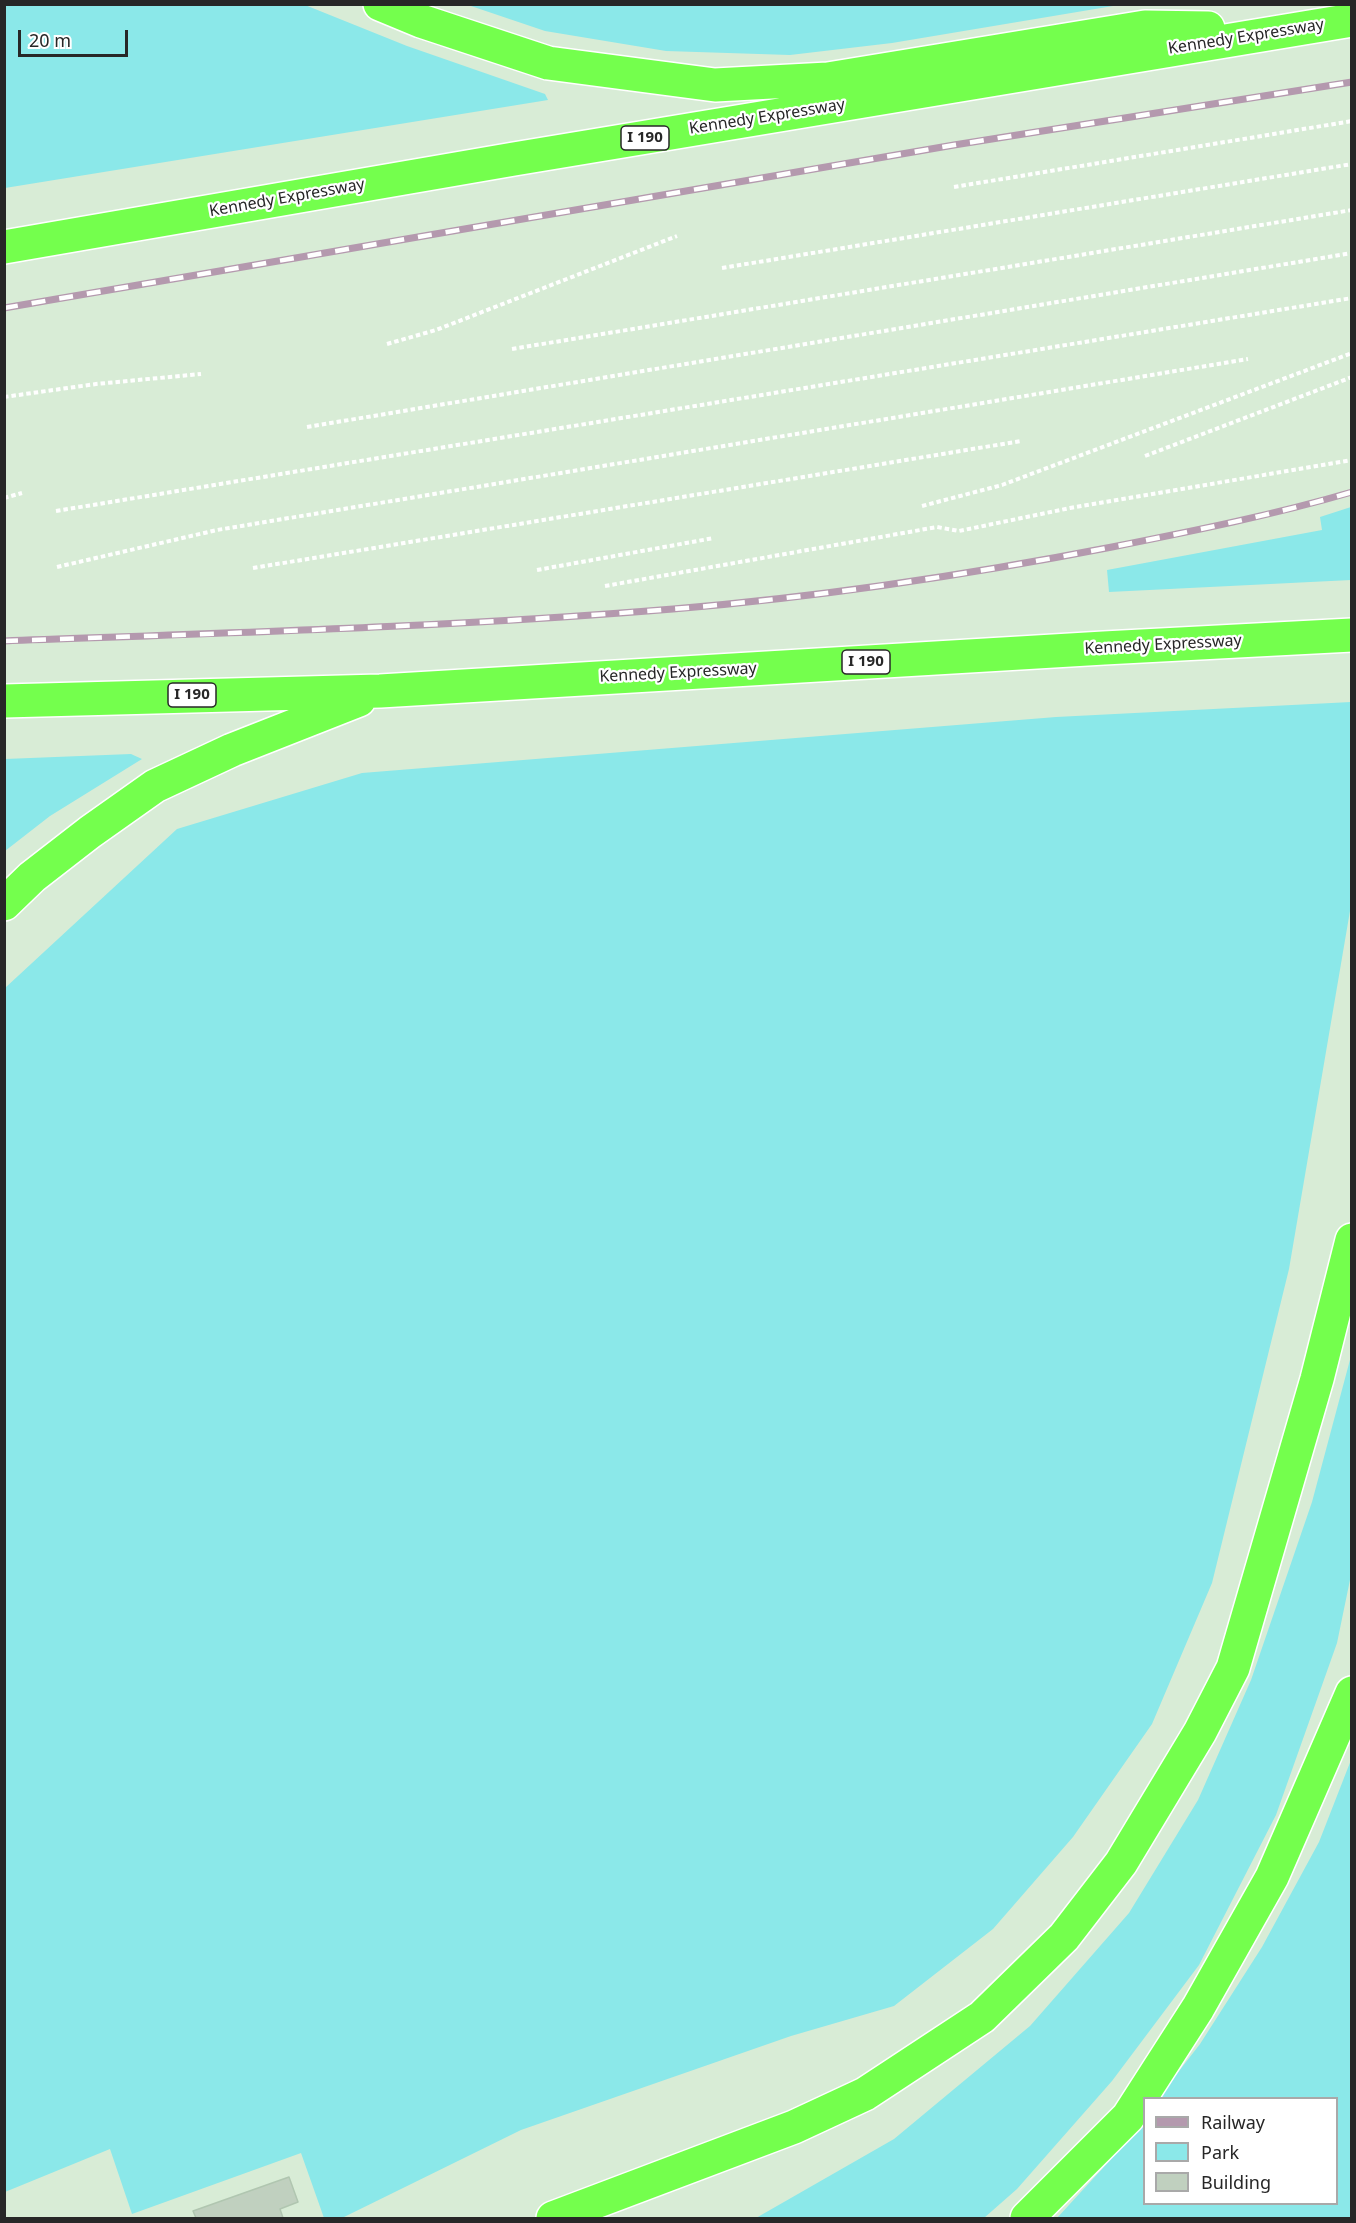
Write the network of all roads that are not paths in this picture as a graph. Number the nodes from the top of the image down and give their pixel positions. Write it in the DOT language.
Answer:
graph roads {
  1 [pos="380,4"];
  2 [pos="1352,20"];
  3 [pos="1285,31"];
  4 [pos="4,247"];
  5 [pos="1352,635"];
  6 [pos="381,691"];
  7 [pos="4,701"];
  8 [pos="4,904"];
  9 [pos="1352,1240"];
  10 [pos="1352,1693"];
  11 [pos="553,2218"];
  12 [pos="1027,2218"];
  1 -- 3 [label="highway"];
  2 -- 3 [label="highway, Kennedy Expressway / I 190"];
  3 -- 4 [label="highway, Kennedy Expressway / I 190"];
  5 -- 6 [label="highway, Kennedy Expressway / I 190"];
  6 -- 7 [label="highway, Kennedy Expressway / I 190"];
  6 -- 8 [label="highway"];
  9 -- 11 [label="highway"];
  10 -- 12 [label="highway"];
}
